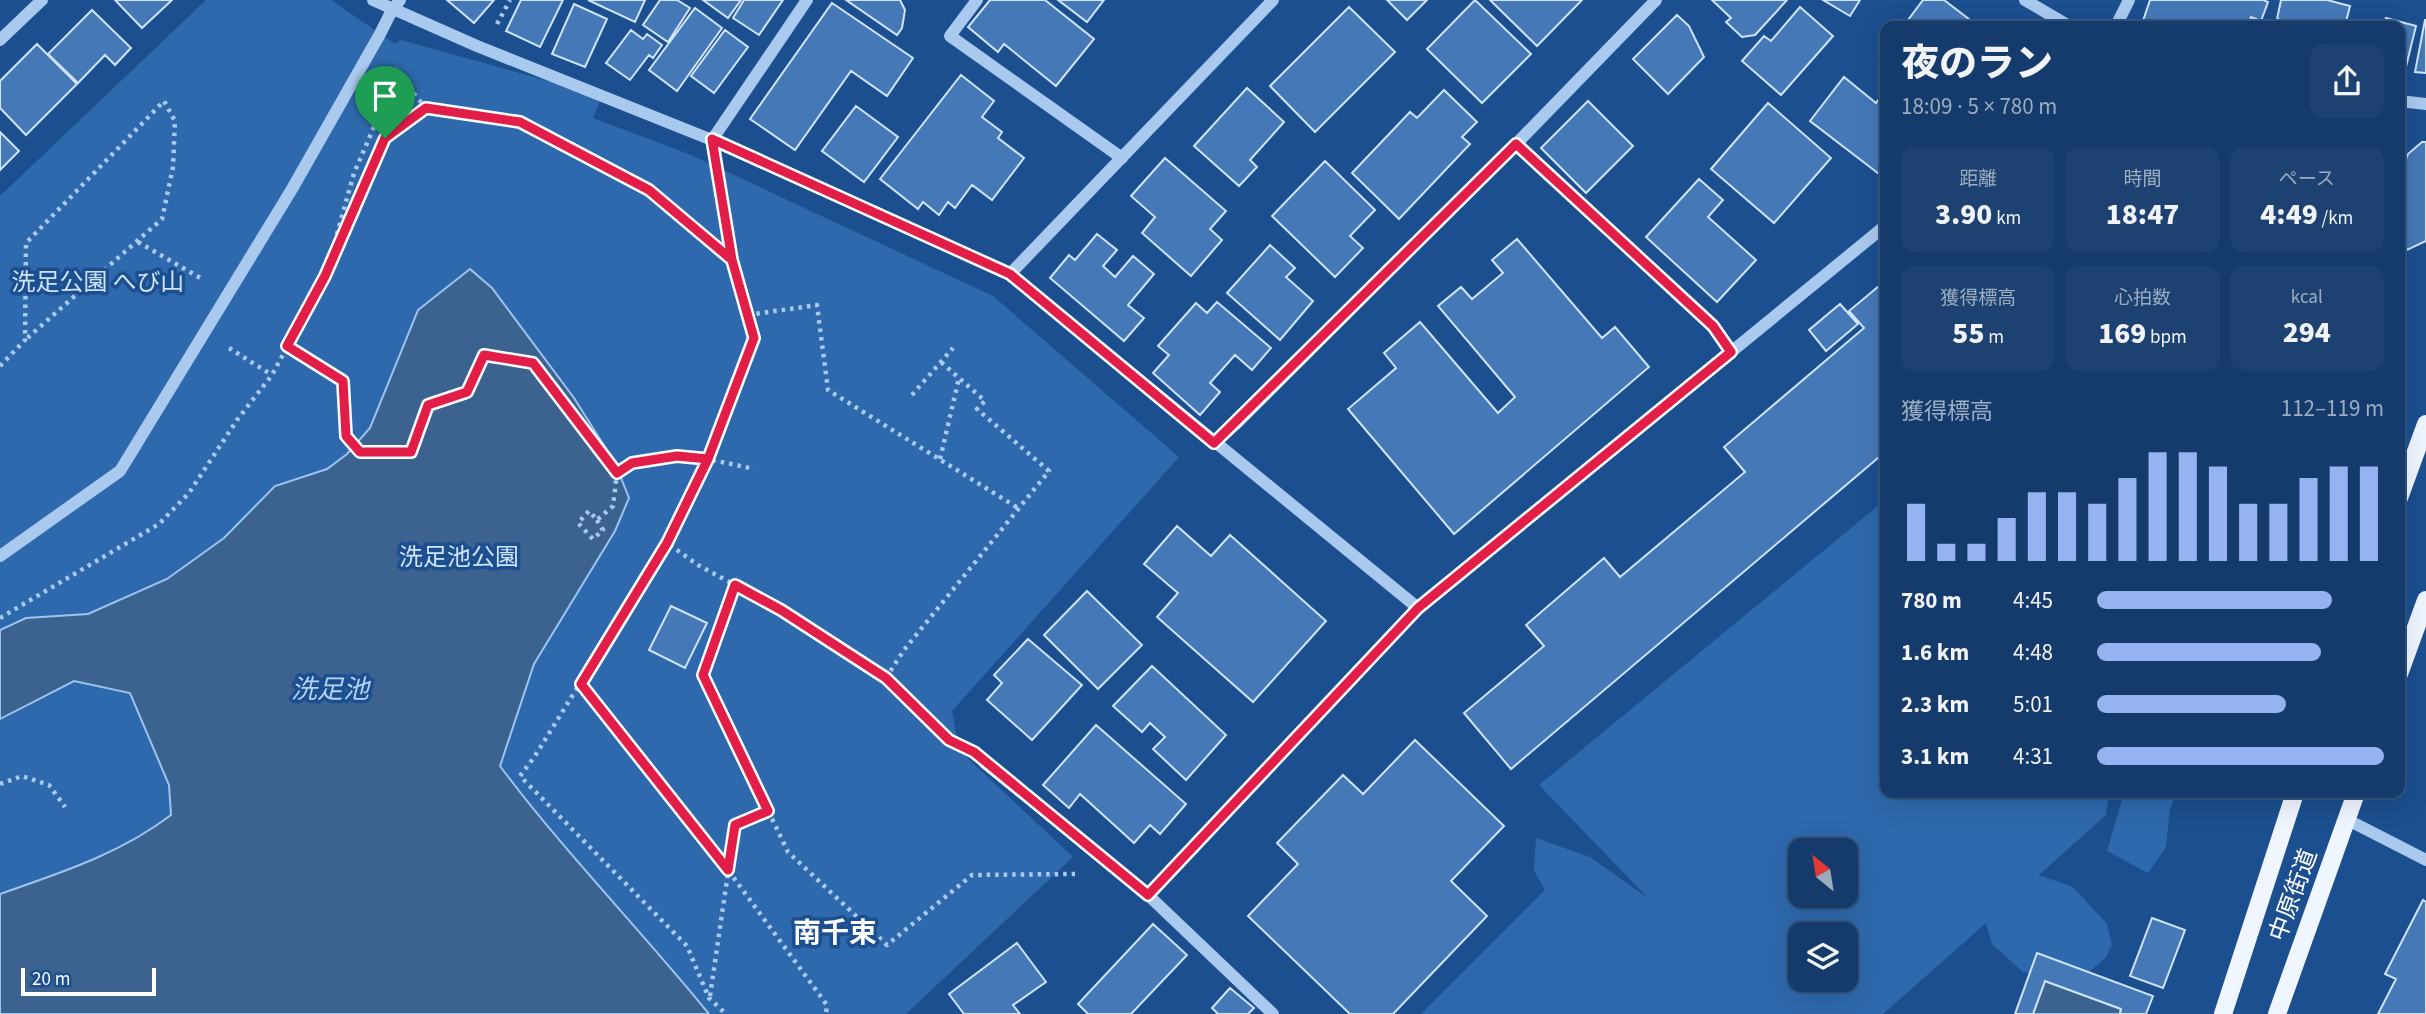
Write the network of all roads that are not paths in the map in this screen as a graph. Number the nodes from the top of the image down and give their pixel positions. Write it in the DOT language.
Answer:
graph roads {
  1 [pos="42,0"];
  2 [pos="373,0"];
  3 [pos="807,0"];
  4 [pos="978,0"];
  5 [pos="1273,0"];
  6 [pos="1656,0"];
  7 [pos="2025,0"];
  8 [pos="2129,0"];
  9 [pos="396,5"];
  10 [pos="2060,21"];
  11 [pos="2118,21"];
  12 [pos="0,40"];
  13 [pos="2405,102"];
  14 [pos="2426,104"];
  15 [pos="712,139"];
  16 [pos="1516,144"];
  17 [pos="1122,158"];
  18 [pos="1880,230"];
  19 [pos="1010,274"];
  20 [pos="1731,352"];
  21 [pos="2426,424"];
  22 [pos="1214,443"];
  23 [pos="2405,482"];
  24 [pos="0,556"];
  25 [pos="2426,600"];
  26 [pos="1418,608"];
  27 [pos="2405,658"];
  28 [pos="985,763"];
  29 [pos="2293,798"];
  30 [pos="2354,798"];
  31 [pos="2346,819"];
  32 [pos="2426,860"];
  33 [pos="1148,895"];
  34 [pos="1273,1014"];
  35 [pos="2223,1014"];
  36 [pos="2277,1014"];
  1 -- 12 [label="street"];
  2 -- 9 [label="street"];
  3 -- 15 [label="street"];
  4 -- 17 [label="street"];
  5 -- 17 [label="street"];
  6 -- 16 [label="street"];
  7 -- 10 [label="street"];
  8 -- 11 [label="street"];
  9 -- 15 [label="street"];
  9 -- 24 [label="street"];
  13 -- 14 [label="street"];
  15 -- 19 [label="street"];
  16 -- 20 [label="street"];
  16 -- 22 [label="street"];
  17 -- 19 [label="street"];
  18 -- 20 [label="street"];
  19 -- 22 [label="street"];
  20 -- 26 [label="street"];
  21 -- 23 [label="main road"];
  22 -- 26 [label="street"];
  25 -- 27 [label="main road"];
  26 -- 33 [label="street"];
  28 -- 33 [label="street"];
  29 -- 35 [label="main road, 中原街道"];
  30 -- 31 [label="main road, 中原街道"];
  31 -- 32 [label="street"];
  31 -- 36 [label="main road, 中原街道"];
  33 -- 34 [label="street"];
}
